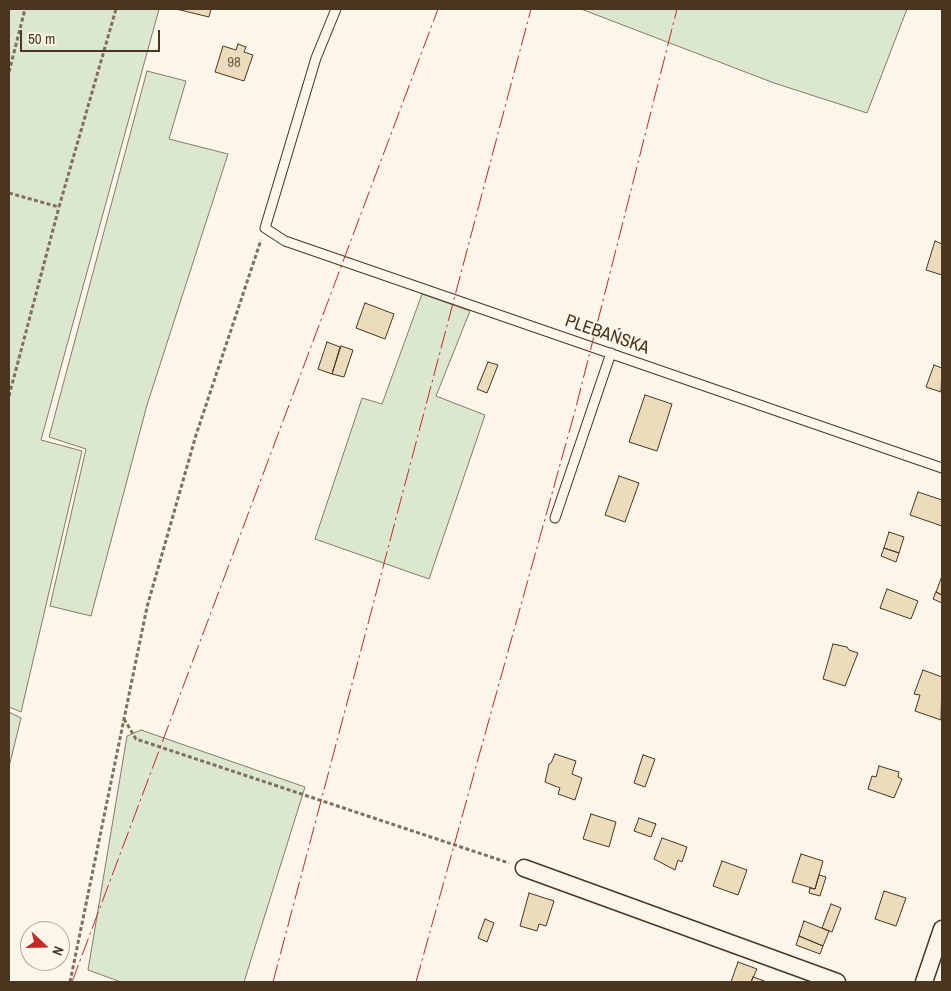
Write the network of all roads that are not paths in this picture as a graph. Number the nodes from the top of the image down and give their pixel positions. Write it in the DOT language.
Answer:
graph roads {
  1 [pos="336,9"];
  2 [pos="610,353"];
  3 [pos="942,468"];
  4 [pos="555,518"];
  5 [pos="524,868"];
  6 [pos="942,928"];
  7 [pos="837,982"];
  8 [pos="924,982"];
  1 -- 2 [label="lane, PLEBAŃSKA"];
  2 -- 3 [label="lane, PLEBAŃSKA"];
  2 -- 4 [label="lane"];
  5 -- 7 [label="street"];
  6 -- 8 [label="street"];
}
